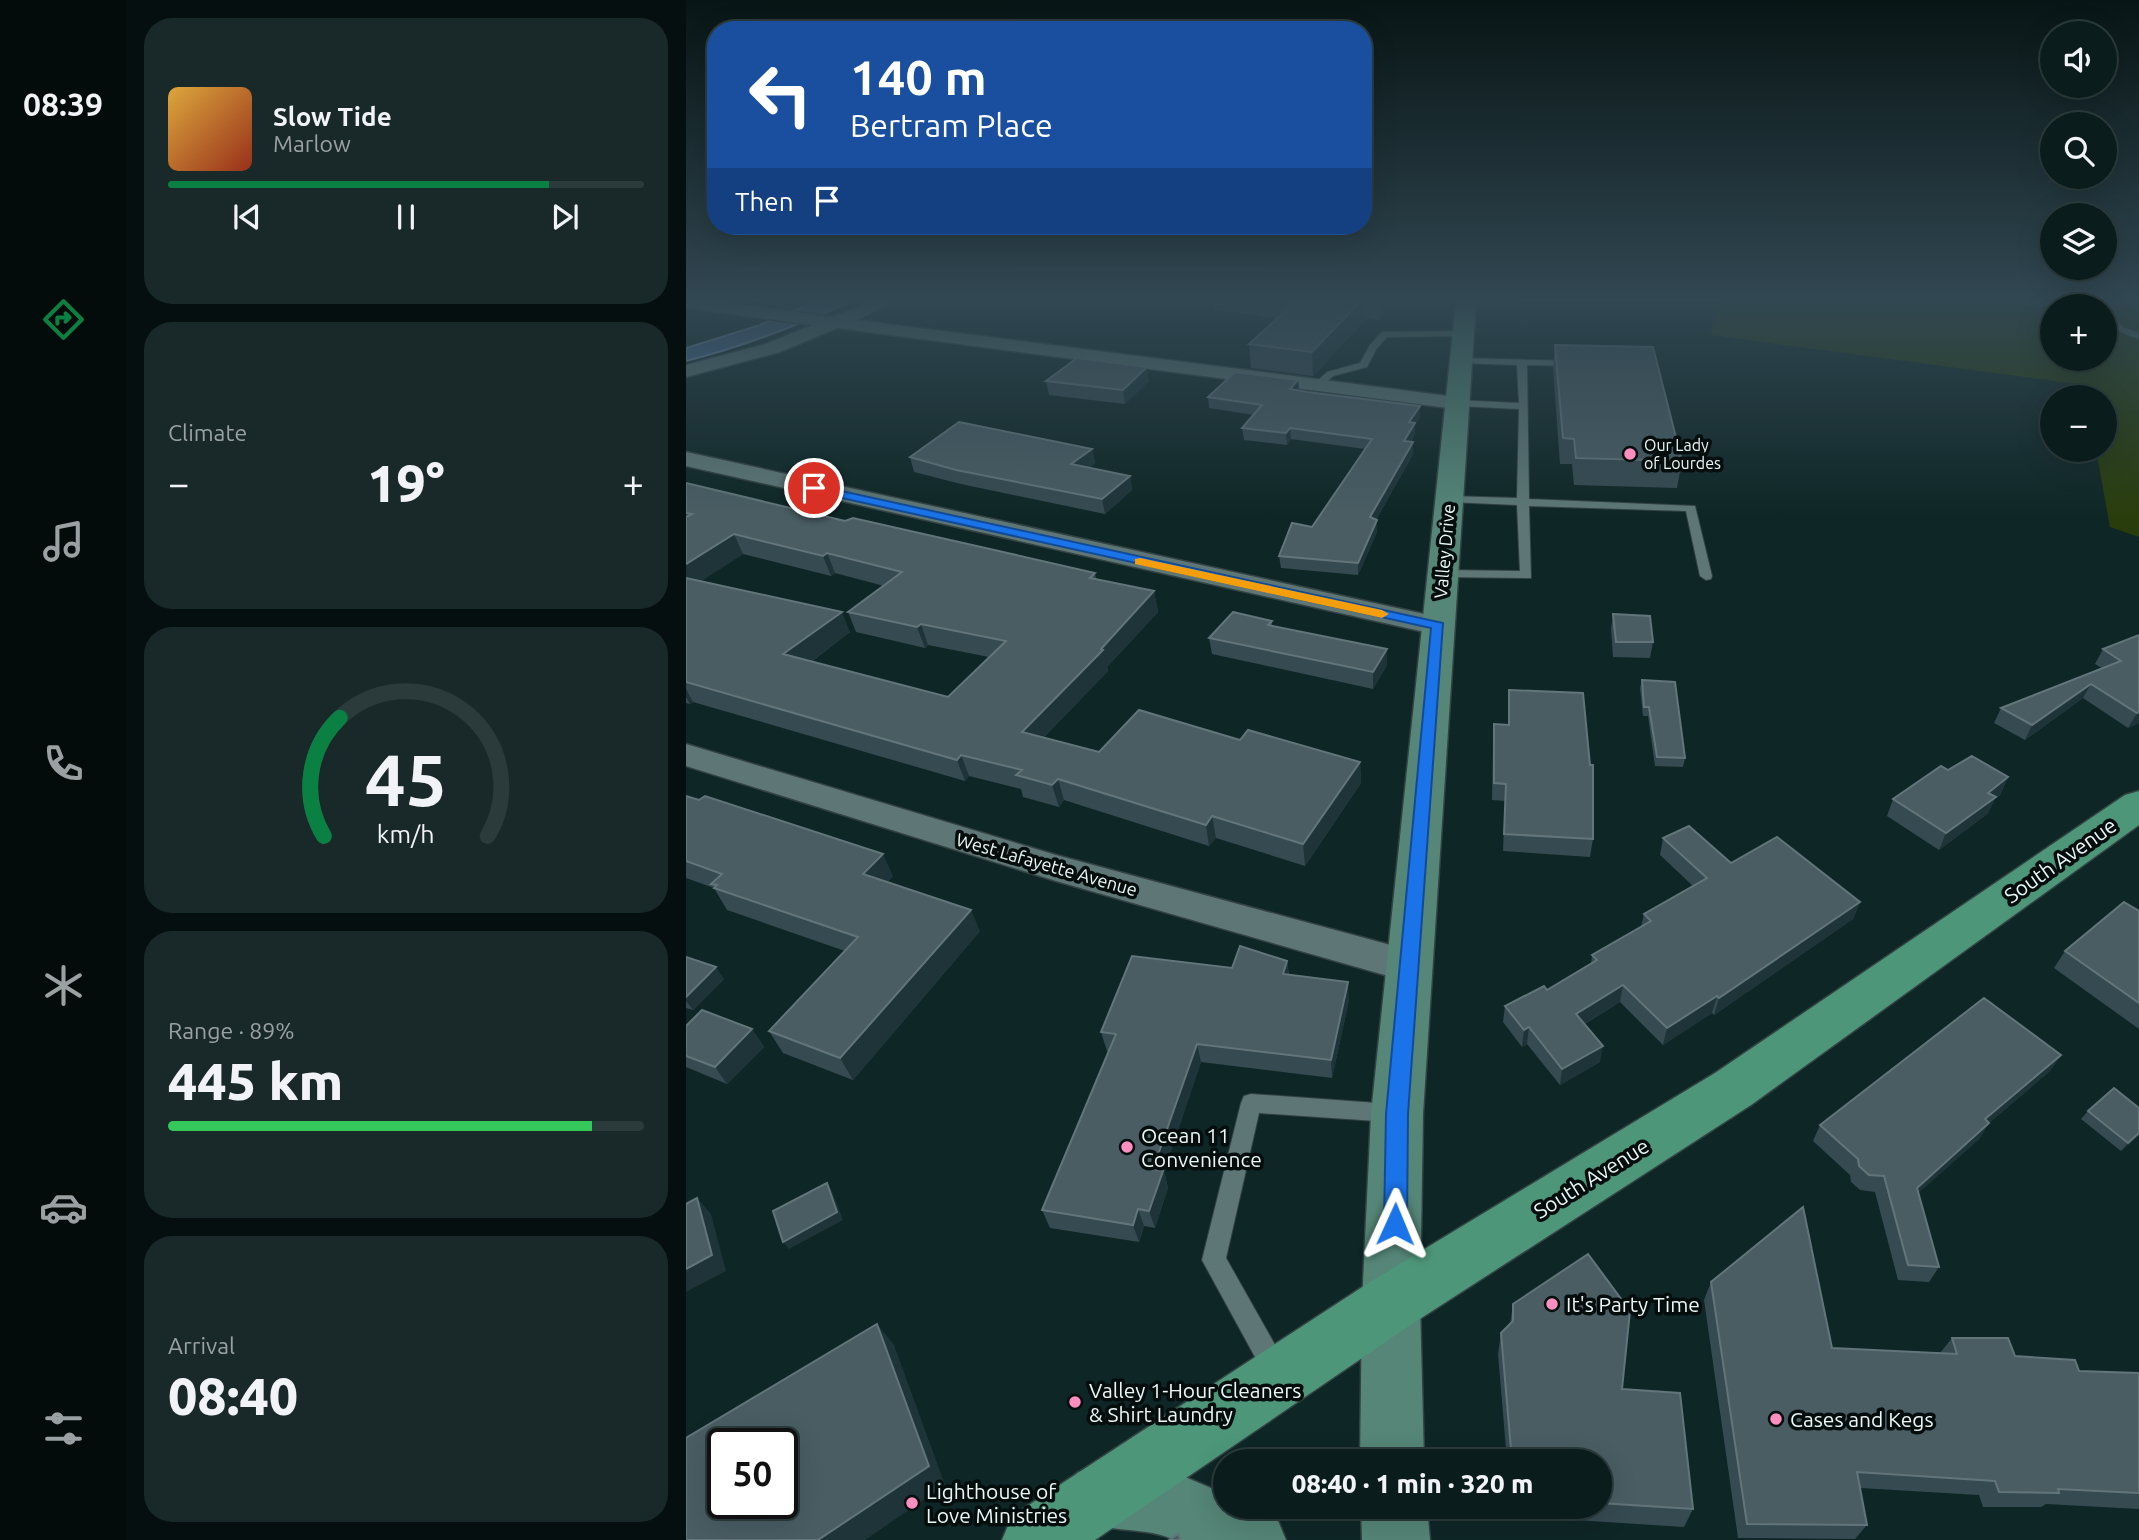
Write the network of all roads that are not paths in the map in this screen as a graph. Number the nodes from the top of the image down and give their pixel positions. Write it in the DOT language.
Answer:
graph roads {
  1 [pos="1231,374"];
  2 [pos="1331,374"];
  3 [pos="1459,374"];
  4 [pos="1523,374"];
  5 [pos="1318,385"];
  6 [pos="1456,403"];
  7 [pos="1524,406"];
  8 [pos="686,459"];
  9 [pos="1449,499"];
  10 [pos="1523,502"];
  11 [pos="1443,574"];
  12 [pos="1706,576"];
  13 [pos="1438,626"];
  14 [pos="686,755"];
  15 [pos="2139,805"];
  16 [pos="1409,967"];
  17 [pos="1397,1114"];
  18 [pos="1391,1303"];
  19 [pos="1279,1377"];
  20 [pos="1392,1449"];
  21 [pos="1098,1496"];
  22 [pos="1395,1519"];
  23 [pos="1036,1540"];
  24 [pos="1252,1540"];
  25 [pos="1396,1540"];
  1 -- 5 [label="street"];
  2 -- 5 [label="lane"];
  3 -- 6 [label="main road, Valley Drive"];
  4 -- 7 [label="lane"];
  5 -- 6 [label="street"];
  6 -- 7 [label="lane"];
  6 -- 9 [label="main road, Valley Drive"];
  7 -- 10 [label="lane"];
  8 -- 13 [label="street"];
  9 -- 10 [label="lane"];
  9 -- 11 [label="main road, Valley Drive"];
  10 -- 11 [label="lane"];
  10 -- 12 [label="lane"];
  11 -- 13 [label="main road, Valley Drive"];
  13 -- 16 [label="main road, Valley Drive"];
  14 -- 16 [label="street, West Lafayette Avenue"];
  15 -- 18 [label="main road, South Avenue"];
  16 -- 17 [label="main road, Valley Drive"];
  17 -- 18 [label="main road, Valley Drive"];
  17 -- 19 [label="lane"];
  18 -- 19 [label="main road, South Avenue"];
  18 -- 20 [label="main road, Valley Drive"];
  19 -- 21 [label="main road, South Avenue"];
  21 -- 23 [label="main road, South Avenue"];
  21 -- 24 [label="main road"];
  22 -- 25 [label="main road"];
}
